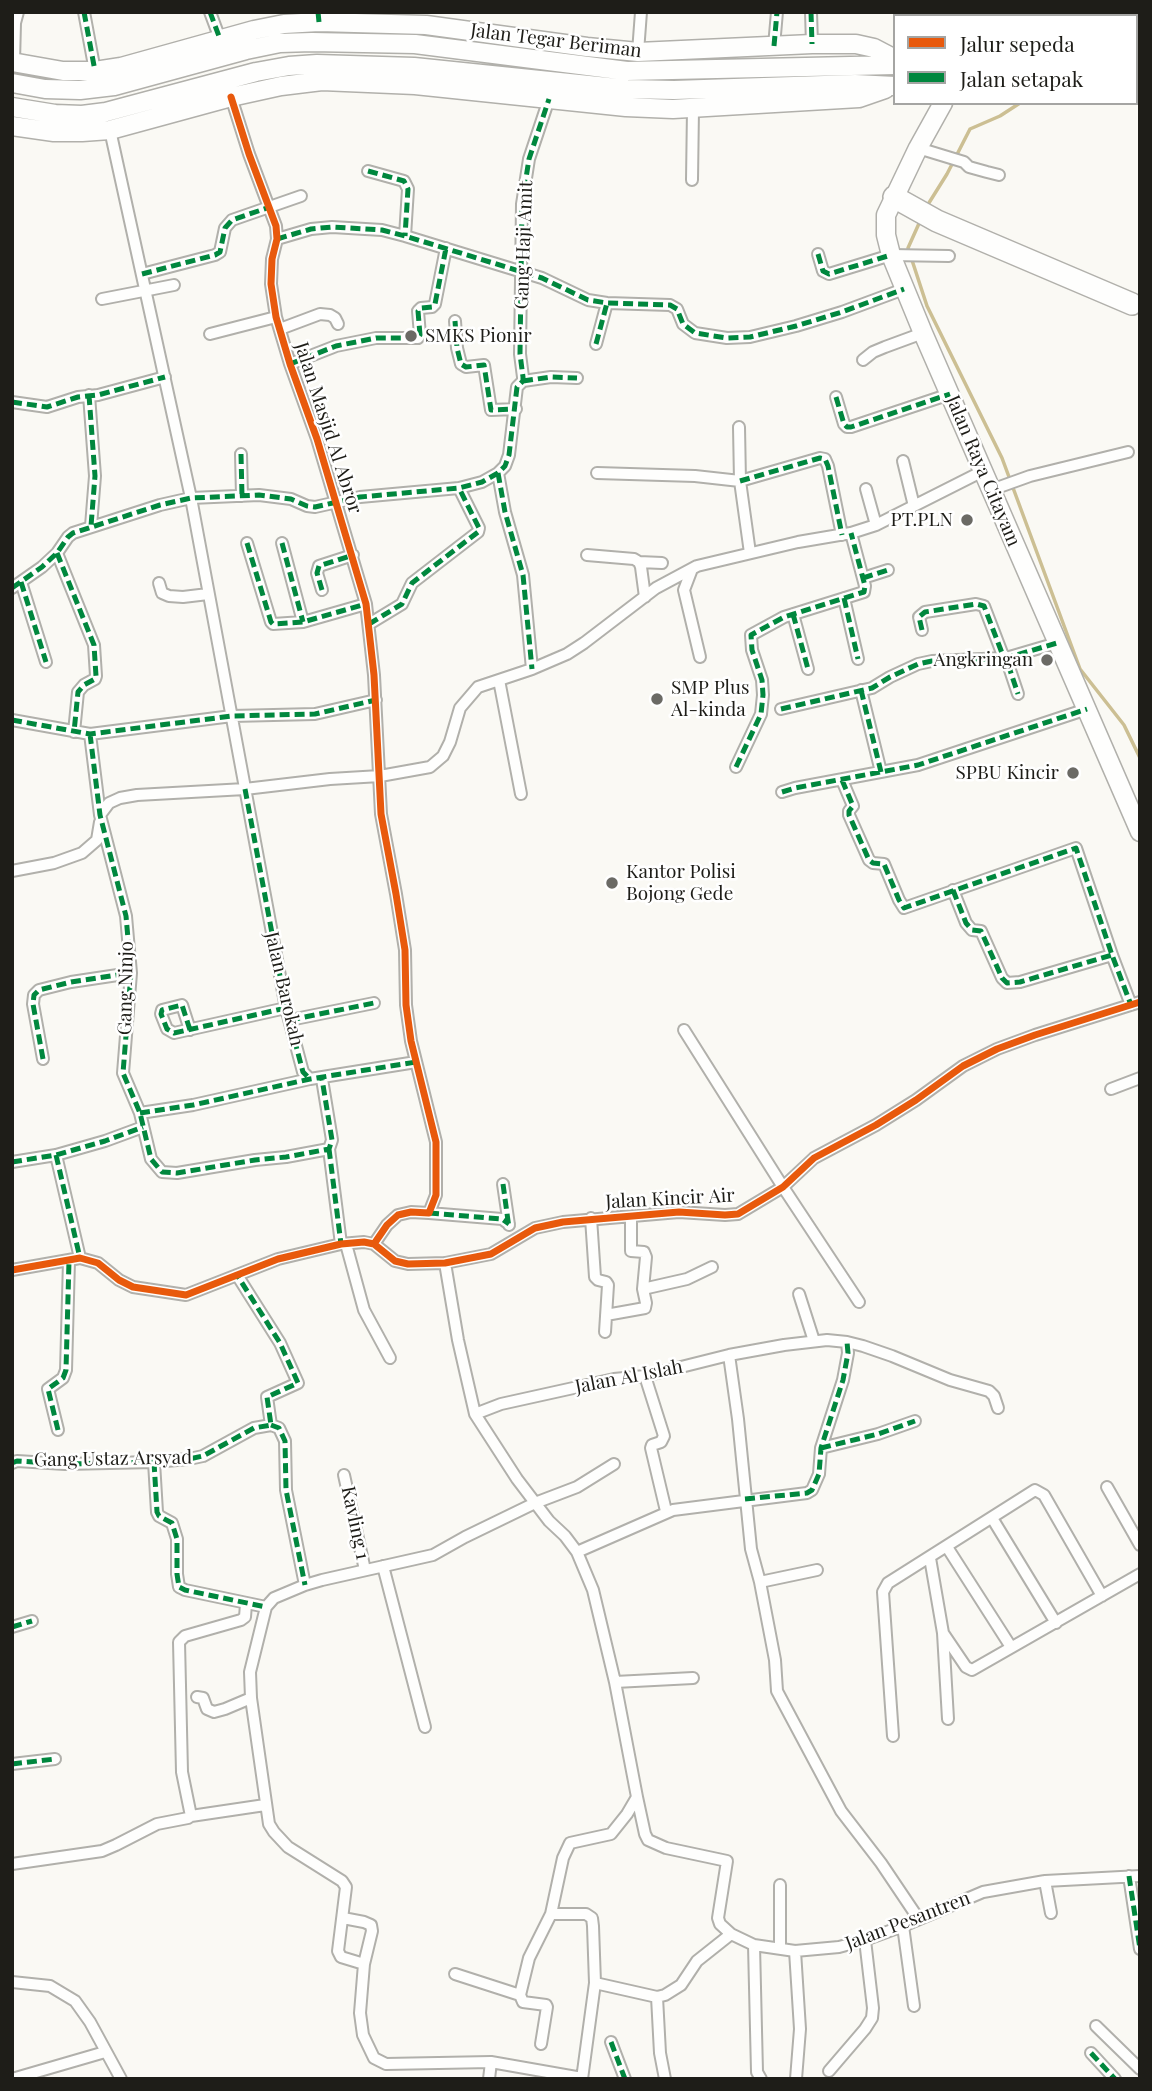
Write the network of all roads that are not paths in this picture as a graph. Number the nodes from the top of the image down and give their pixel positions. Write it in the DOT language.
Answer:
graph roads {
  1 [pos="18,12"];
  2 [pos="84,12"];
  3 [pos="210,12"];
  4 [pos="641,12"];
  5 [pos="777,12"];
  6 [pos="811,12"];
  7 [pos="318,17"];
  8 [pos="220,39"];
  9 [pos="360,42"];
  10 [pos="812,44"];
  11 [pos="774,46"];
  12 [pos="673,51"];
  13 [pos="638,52"];
  14 [pos="159,56"];
  15 [pos="893,58"];
  16 [pos="13,62"];
  17 [pos="193,64"];
  18 [pos="359,64"];
  19 [pos="893,65"];
  20 [pos="95,71"];
  21 [pos="673,71"];
  22 [pos="12,83"];
  23 [pos="893,86"];
  24 [pos="674,90"];
  25 [pos="231,97"];
  26 [pos="549,99"];
  27 [pos="938,105"];
  28 [pos="12,107"];
  29 [pos="673,109"];
  30 [pos="694,109"];
  31 [pos="12,125"];
  32 [pos="110,130"];
  33 [pos="918,148"];
  34 [pos="368,171"];
  35 [pos="999,175"];
  36 [pos="692,180"];
  37 [pos="301,196"];
  38 [pos="903,203"];
  39 [pos="270,207"];
  40 [pos="405,236"];
  41 [pos="277,239"];
  42 [pos="446,248"];
  43 [pos="818,254"];
  44 [pos="897,255"];
  45 [pos="949,256"];
  46 [pos="522,272"];
  47 [pos="142,274"];
  48 [pos="174,285"];
  49 [pos="904,289"];
  50 [pos="145,291"];
  51 [pos="102,299"];
  52 [pos="607,303"];
  53 [pos="1132,304"];
  54 [pos="276,317"];
  55 [pos="455,321"];
  56 [pos="338,324"];
  57 [pos="279,329"];
  58 [pos="923,333"];
  59 [pos="211,334"];
  60 [pos="596,344"];
  61 [pos="863,360"];
  62 [pos="290,365"];
  63 [pos="165,377"];
  64 [pos="578,378"];
  65 [pos="523,381"];
  66 [pos="950,394"];
  67 [pos="89,396"];
  68 [pos="836,397"];
  69 [pos="12,402"];
  70 [pos="516,409"];
  71 [pos="739,427"];
  72 [pos="1128,452"];
  73 [pos="241,454"];
  74 [pos="903,461"];
  75 [pos="982,471"];
  76 [pos="498,473"];
  77 [pos="597,473"];
  78 [pos="740,481"];
  79 [pos="459,488"];
  80 [pos="998,488"];
  81 [pos="866,489"];
  82 [pos="242,496"];
  83 [pos="191,498"];
  84 [pos="336,502"];
  85 [pos="914,506"];
  86 [pos="876,525"];
  87 [pos="91,526"];
  88 [pos="846,534"];
  89 [pos="247,543"];
  90 [pos="282,543"];
  91 [pos="750,552"];
  92 [pos="57,553"];
  93 [pos="353,555"];
  94 [pos="587,555"];
  95 [pos="639,562"];
  96 [pos="662,563"];
  97 [pos="695,568"];
  98 [pos="888,570"];
  99 [pos="863,578"];
  100 [pos="159,583"];
  101 [pos="17,585"];
  102 [pos="322,590"];
  103 [pos="208,594"];
  104 [pos="645,597"];
  105 [pos="844,598"];
  106 [pos="366,604"];
  107 [pos="793,614"];
  108 [pos="303,622"];
  109 [pos="369,624"];
  110 [pos="922,630"];
  111 [pos="1057,643"];
  112 [pos="700,657"];
  113 [pos="1006,658"];
  114 [pos="858,659"];
  115 [pos="46,662"];
  116 [pos="532,669"];
  117 [pos="808,669"];
  118 [pos="499,680"];
  119 [pos="861,690"];
  120 [pos="1018,694"];
  121 [pos="376,700"];
  122 [pos="781,709"];
  123 [pos="1087,709"];
  124 [pos="232,716"];
  125 [pos="12,720"];
  126 [pos="74,732"];
  127 [pos="90,734"];
  128 [pos="736,767"];
  129 [pos="881,772"];
  130 [pos="380,776"];
  131 [pos="842,780"];
  132 [pos="245,789"];
  133 [pos="782,792"];
  134 [pos="521,794"];
  135 [pos="100,815"];
  136 [pos="1140,832"];
  137 [pos="13,869"];
  138 [pos="953,890"];
  139 [pos="1112,955"];
  140 [pos="131,973"];
  141 [pos="374,1003"];
  142 [pos="1137,1004"];
  143 [pos="286,1008"];
  144 [pos="290,1020"];
  145 [pos="190,1030"];
  146 [pos="684,1030"];
  147 [pos="43,1059"];
  148 [pos="416,1062"];
  149 [pos="1140,1078"];
  150 [pos="316,1079"];
  151 [pos="1111,1089"];
  152 [pos="140,1113"];
  153 [pos="143,1127"];
  154 [pos="329,1149"];
  155 [pos="56,1155"];
  156 [pos="12,1161"];
  157 [pos="503,1184"];
  158 [pos="783,1187"];
  159 [pos="429,1213"];
  160 [pos="631,1217"];
  161 [pos="591,1219"];
  162 [pos="509,1224"];
  163 [pos="511,1242"];
  164 [pos="343,1244"];
  165 [pos="374,1244"];
  166 [pos="74,1260"];
  167 [pos="445,1263"];
  168 [pos="712,1267"];
  169 [pos="12,1270"];
  170 [pos="237,1275"];
  171 [pos="643,1289"];
  172 [pos="799,1294"];
  173 [pos="859,1302"];
  174 [pos="606,1315"];
  175 [pos="605,1332"];
  176 [pos="814,1341"];
  177 [pos="847,1342"];
  178 [pos="729,1356"];
  179 [pos="390,1358"];
  180 [pos="645,1376"];
  181 [pos="998,1408"];
  182 [pos="475,1413"];
  183 [pos="915,1421"];
  184 [pos="271,1425"];
  185 [pos="58,1430"];
  186 [pos="821,1448"];
  187 [pos="154,1462"];
  188 [pos="12,1463"];
  189 [pos="614,1464"];
  190 [pos="344,1475"];
  191 [pos="1107,1487"];
  192 [pos="745,1499"];
  193 [pos="535,1503"];
  194 [pos="666,1511"];
  195 [pos="992,1518"];
  196 [pos="1140,1545"];
  197 [pos="947,1547"];
  198 [pos="577,1552"];
  199 [pos="930,1558"];
  200 [pos="383,1566"];
  201 [pos="365,1570"];
  202 [pos="817,1570"];
  203 [pos="1140,1574"];
  204 [pos="760,1582"];
  205 [pos="305,1585"];
  206 [pos="1102,1596"];
  207 [pos="246,1604"];
  208 [pos="266,1607"];
  209 [pos="32,1621"];
  210 [pos="1056,1622"];
  211 [pos="12,1628"];
  212 [pos="943,1633"];
  213 [pos="1011,1647"];
  214 [pos="693,1678"];
  215 [pos="615,1682"];
  216 [pos="197,1697"];
  217 [pos="251,1698"];
  218 [pos="948,1719"];
  219 [pos="425,1727"];
  220 [pos="893,1736"];
  221 [pos="55,1759"];
  222 [pos="12,1764"];
  223 [pos="638,1797"];
  224 [pos="265,1805"];
  225 [pos="191,1816"];
  226 [pos="12,1864"];
  227 [pos="1134,1876"];
  228 [pos="1045,1881"];
  229 [pos="780,1885"];
  230 [pos="1051,1913"];
  231 [pos="551,1914"];
  232 [pos="343,1918"];
  233 [pos="918,1918"];
  234 [pos="903,1926"];
  235 [pos="730,1934"];
  236 [pos="865,1940"];
  237 [pos="754,1945"];
  238 [pos="780,1948"];
  239 [pos="1140,1949"];
  240 [pos="795,1951"];
  241 [pos="363,1964"];
  242 [pos="455,1974"];
  243 [pos="12,1982"];
  244 [pos="595,1983"];
  245 [pos="520,1994"];
  246 [pos="657,1997"];
  247 [pos="914,2006"];
  248 [pos="1096,2025"];
  249 [pos="611,2042"];
  250 [pos="541,2044"];
  251 [pos="105,2052"];
  252 [pos="1091,2053"];
  253 [pos="491,2062"];
  254 [pos="1140,2070"];
  255 [pos="829,2071"];
  256 [pos="532,2075"];
  257 [pos="582,2078"];
  258 [pos="12,2079"];
  259 [pos="121,2079"];
  260 [pos="489,2079"];
  261 [pos="625,2079"];
  262 [pos="665,2079"];
  263 [pos="761,2079"];
  264 [pos="796,2079"];
  265 [pos="1115,2079"];
  1 -- 16 [label="street"];
  2 -- 20 [label="street"];
  3 -- 8 [label="street"];
  4 -- 13 [label="street"];
  5 -- 11 [label="street"];
  6 -- 10 [label="street"];
  7 -- 8 [label="main road, Jalan Tegar Beriman"];
  7 -- 13 [label="main road, Jalan Tegar Beriman"];
  8 -- 14 [label="main road, Jalan Tegar Beriman"];
  9 -- 17 [label="main road, Jalan Tegar Beriman"];
  9 -- 18 [label="main road"];
  9 -- 21 [label="main road, Jalan Tegar Beriman"];
  10 -- 11 [label="main road, Jalan Tegar Beriman"];
  10 -- 15 [label="main road, Jalan Tegar Beriman"];
  11 -- 12 [label="main road, Jalan Tegar Beriman"];
  12 -- 13 [label="main road, Jalan Tegar Beriman"];
  12 -- 21 [label="main road"];
  14 -- 17 [label="main road"];
  14 -- 20 [label="main road, Jalan Tegar Beriman"];
  16 -- 20 [label="main road, Jalan Tegar Beriman"];
  17 -- 22 [label="main road, Jalan Tegar Beriman"];
  18 -- 24 [label="main road, Jalan Tegar Beriman"];
  18 -- 28 [label="main road, Jalan Tegar Beriman"];
  19 -- 21 [label="main road, Jalan Tegar Beriman"];
  23 -- 24 [label="main road, Jalan Tegar Beriman"];
  23 -- 30 [label="main road, Jalan Tegar Beriman"];
  24 -- 29 [label="main road"];
  25 -- 26 [label="main road, Jalan Tegar Beriman"];
  25 -- 32 [label="main road, Jalan Tegar Beriman"];
  25 -- 39 [label="street, Jalan Masjid Al Abror"];
  26 -- 29 [label="main road, Jalan Tegar Beriman"];
  26 -- 46 [label="street, Gang Haji Amit"];
  27 -- 33 [label="main road, Jalan Raya Citayam"];
  29 -- 30 [label="main road, Jalan Tegar Beriman"];
  30 -- 36 [label="street"];
  31 -- 32 [label="main road, Jalan Tegar Beriman"];
  32 -- 47 [label="street, Jalan Barokah"];
  33 -- 35 [label="street"];
  33 -- 38 [label="main road, Jalan Raya Citayam"];
  34 -- 40 [label="street"];
  37 -- 39 [label="street"];
  38 -- 44 [label="main road, Jalan Raya Citayam"];
  38 -- 53 [label="highway"];
  39 -- 41 [label="street, Jalan Masjid Al Abror"];
  39 -- 47 [label="street"];
  40 -- 41 [label="street"];
  40 -- 42 [label="street"];
  41 -- 54 [label="street, Jalan Masjid Al Abror"];
  42 -- 46 [label="street"];
  42 -- 62 [label="street"];
  43 -- 44 [label="street"];
  44 -- 45 [label="street"];
  44 -- 49 [label="main road, Jalan Raya Citayam"];
  46 -- 52 [label="street"];
  46 -- 65 [label="street, Gang Haji Amit"];
  47 -- 50 [label="street, Jalan Barokah"];
  48 -- 50 [label="street"];
  49 -- 52 [label="street"];
  49 -- 58 [label="main road, Jalan Raya Citayam"];
  50 -- 51 [label="street"];
  50 -- 63 [label="street, Jalan Barokah"];
  52 -- 60 [label="street"];
  54 -- 57 [label="street, Jalan Masjid Al Abror"];
  54 -- 59 [label="street"];
  55 -- 70 [label="street"];
  56 -- 57 [label="street"];
  57 -- 62 [label="street, Jalan Masjid Al Abror"];
  58 -- 61 [label="street"];
  58 -- 66 [label="main road, Jalan Raya Citayam"];
  62 -- 84 [label="street, Jalan Masjid Al Abror"];
  63 -- 67 [label="street"];
  63 -- 83 [label="street, Jalan Barokah"];
  64 -- 65 [label="street"];
  65 -- 70 [label="street, Gang Haji Amit"];
  66 -- 68 [label="street"];
  66 -- 75 [label="main road, Jalan Raya Citayam"];
  67 -- 69 [label="street"];
  67 -- 87 [label="street"];
  70 -- 76 [label="street, Gang Haji Amit"];
  71 -- 78 [label="street"];
  72 -- 80 [label="street"];
  73 -- 82 [label="street"];
  74 -- 85 [label="street"];
  75 -- 80 [label="main road, Jalan Raya Citayam"];
  75 -- 85 [label="street"];
  76 -- 79 [label="street"];
  76 -- 116 [label="street"];
  77 -- 78 [label="street"];
  78 -- 88 [label="street"];
  78 -- 91 [label="street"];
  79 -- 84 [label="street"];
  79 -- 109 [label="street"];
  80 -- 111 [label="main road, Jalan Raya Citayam"];
  81 -- 86 [label="street"];
  82 -- 83 [label="street"];
  82 -- 84 [label="street"];
  83 -- 87 [label="street"];
  83 -- 103 [label="street, Jalan Barokah"];
  84 -- 93 [label="street, Jalan Masjid Al Abror"];
  85 -- 86 [label="street"];
  86 -- 88 [label="street"];
  87 -- 92 [label="street"];
  88 -- 91 [label="street"];
  88 -- 99 [label="street"];
  89 -- 108 [label="street"];
  90 -- 108 [label="street"];
  91 -- 97 [label="street"];
  92 -- 101 [label="street"];
  92 -- 126 [label="street"];
  93 -- 102 [label="street"];
  93 -- 106 [label="street, Jalan Masjid Al Abror"];
  94 -- 95 [label="street"];
  95 -- 96 [label="street"];
  95 -- 104 [label="street"];
  97 -- 104 [label="street"];
  97 -- 112 [label="street"];
  98 -- 99 [label="street"];
  99 -- 105 [label="street"];
  100 -- 103 [label="street"];
  101 -- 115 [label="street"];
  103 -- 124 [label="street, Jalan Barokah"];
  104 -- 116 [label="street"];
  105 -- 107 [label="street"];
  105 -- 114 [label="street"];
  106 -- 108 [label="street"];
  106 -- 109 [label="street, Jalan Masjid Al Abror"];
  107 -- 117 [label="street"];
  107 -- 128 [label="street"];
  109 -- 121 [label="street, Jalan Masjid Al Abror"];
  110 -- 113 [label="street"];
  111 -- 113 [label="street"];
  111 -- 123 [label="main road, Jalan Raya Citayam"];
  113 -- 119 [label="street"];
  113 -- 120 [label="street"];
  116 -- 118 [label="street"];
  118 -- 130 [label="street"];
  118 -- 134 [label="street"];
  119 -- 122 [label="street"];
  119 -- 129 [label="street"];
  121 -- 124 [label="street"];
  121 -- 130 [label="street, Jalan Masjid Al Abror"];
  123 -- 129 [label="street"];
  123 -- 136 [label="main road, Jalan Raya Citayam"];
  124 -- 127 [label="street"];
  124 -- 132 [label="street, Jalan Barokah"];
  125 -- 126 [label="street"];
  126 -- 127 [label="street"];
  127 -- 135 [label="street, Gang Ninjo"];
  129 -- 131 [label="street"];
  130 -- 132 [label="street"];
  130 -- 148 [label="street, Jalan Masjid Al Abror"];
  131 -- 133 [label="street"];
  131 -- 138 [label="street"];
  132 -- 135 [label="street"];
  132 -- 143 [label="street, Jalan Barokah"];
  135 -- 137 [label="street"];
  135 -- 140 [label="street, Gang Ninjo"];
  138 -- 139 [label="street"];
  138 -- 139 [label="street"];
  139 -- 142 [label="street"];
  140 -- 147 [label="street"];
  140 -- 152 [label="street, Gang Ninjo"];
  141 -- 144 [label="street"];
  142 -- 158 [label="street, Jalan Kincir Air"];
  143 -- 144 [label="street, Jalan Barokah"];
  143 -- 145 [label="street"];
  144 -- 150 [label="street, Jalan Barokah"];
  146 -- 158 [label="street"];
  148 -- 150 [label="street"];
  148 -- 159 [label="street, Jalan Masjid Al Abror"];
  149 -- 151 [label="street"];
  150 -- 152 [label="street"];
  150 -- 154 [label="street, Jalan Barokah"];
  152 -- 153 [label="street, Gang Ninjo"];
  153 -- 154 [label="street, Gang Ninjo"];
  153 -- 155 [label="street"];
  154 -- 164 [label="street, Jalan Barokah"];
  155 -- 156 [label="street"];
  155 -- 166 [label="street"];
  157 -- 162 [label="street"];
  158 -- 160 [label="street, Jalan Kincir Air"];
  158 -- 173 [label="street"];
  159 -- 162 [label="street"];
  159 -- 165 [label="street"];
  160 -- 161 [label="street, Jalan Kincir Air"];
  160 -- 171 [label="street"];
  161 -- 163 [label="street, Jalan Kincir Air"];
  161 -- 174 [label="street"];
  162 -- 163 [label="street"];
  163 -- 167 [label="street, Jalan Kincir Air"];
  164 -- 165 [label="street"];
  164 -- 170 [label="street"];
  164 -- 179 [label="street, Jalan Barokah"];
  165 -- 167 [label="street, Jalan Kincir Air"];
  166 -- 169 [label="street"];
  166 -- 170 [label="street"];
  166 -- 185 [label="street"];
  167 -- 182 [label="street"];
  168 -- 171 [label="street"];
  170 -- 184 [label="street"];
  171 -- 174 [label="street"];
  172 -- 176 [label="street"];
  174 -- 175 [label="street"];
  176 -- 177 [label="street, Jalan Al Islah"];
  176 -- 178 [label="street, Jalan Al Islah"];
  177 -- 181 [label="street"];
  177 -- 186 [label="street"];
  178 -- 180 [label="street, Jalan Al Islah"];
  178 -- 192 [label="street"];
  180 -- 182 [label="street, Jalan Al Islah"];
  180 -- 194 [label="street"];
  182 -- 193 [label="street"];
  183 -- 186 [label="street"];
  184 -- 187 [label="street, Gang Ustaz Arsyad"];
  184 -- 205 [label="street"];
  186 -- 192 [label="street"];
  187 -- 188 [label="street, Gang Ustaz Arsyad"];
  187 -- 207 [label="street"];
  189 -- 193 [label="street"];
  190 -- 201 [label="street, Kavling 1"];
  191 -- 196 [label="street"];
  192 -- 194 [label="street"];
  192 -- 204 [label="street"];
  193 -- 198 [label="street"];
  193 -- 200 [label="street"];
  194 -- 198 [label="street"];
  195 -- 197 [label="street"];
  195 -- 206 [label="street"];
  195 -- 210 [label="street"];
  197 -- 199 [label="street"];
  197 -- 213 [label="street"];
  198 -- 215 [label="street"];
  199 -- 212 [label="street"];
  199 -- 220 [label="street"];
  200 -- 201 [label="street"];
  200 -- 219 [label="street"];
  201 -- 205 [label="street"];
  202 -- 204 [label="street"];
  203 -- 206 [label="street"];
  204 -- 233 [label="street"];
  205 -- 208 [label="street"];
  206 -- 210 [label="street"];
  207 -- 208 [label="street"];
  207 -- 225 [label="street"];
  208 -- 217 [label="street"];
  209 -- 211 [label="street"];
  210 -- 213 [label="street"];
  212 -- 213 [label="street"];
  212 -- 218 [label="street"];
  214 -- 215 [label="street"];
  215 -- 223 [label="street"];
  216 -- 217 [label="street"];
  217 -- 224 [label="street"];
  221 -- 222 [label="street"];
  223 -- 231 [label="street"];
  223 -- 235 [label="street"];
  224 -- 225 [label="street"];
  224 -- 232 [label="street"];
  225 -- 226 [label="street"];
  227 -- 228 [label="street"];
  227 -- 239 [label="street"];
  228 -- 230 [label="street"];
  228 -- 233 [label="street, Jalan Pesantren"];
  229 -- 238 [label="street"];
  231 -- 244 [label="street"];
  231 -- 245 [label="street"];
  232 -- 241 [label="street"];
  232 -- 241 [label="street"];
  233 -- 234 [label="street, Jalan Pesantren"];
  234 -- 236 [label="street, Jalan Pesantren"];
  234 -- 247 [label="street"];
  235 -- 237 [label="street, Jalan Pesantren"];
  235 -- 246 [label="street"];
  236 -- 240 [label="street, Jalan Pesantren"];
  236 -- 255 [label="street"];
  237 -- 238 [label="street, Jalan Pesantren"];
  237 -- 263 [label="street"];
  238 -- 240 [label="street, Jalan Pesantren"];
  240 -- 264 [label="street"];
  241 -- 253 [label="street"];
  242 -- 245 [label="street"];
  243 -- 251 [label="street"];
  244 -- 246 [label="street"];
  244 -- 257 [label="street"];
  245 -- 250 [label="street"];
  246 -- 262 [label="street"];
  248 -- 254 [label="street"];
  249 -- 261 [label="street"];
  251 -- 258 [label="street"];
  251 -- 259 [label="street"];
  252 -- 265 [label="street"];
  253 -- 256 [label="street"];
  253 -- 260 [label="street"];
  256 -- 257 [label="street"];
}
